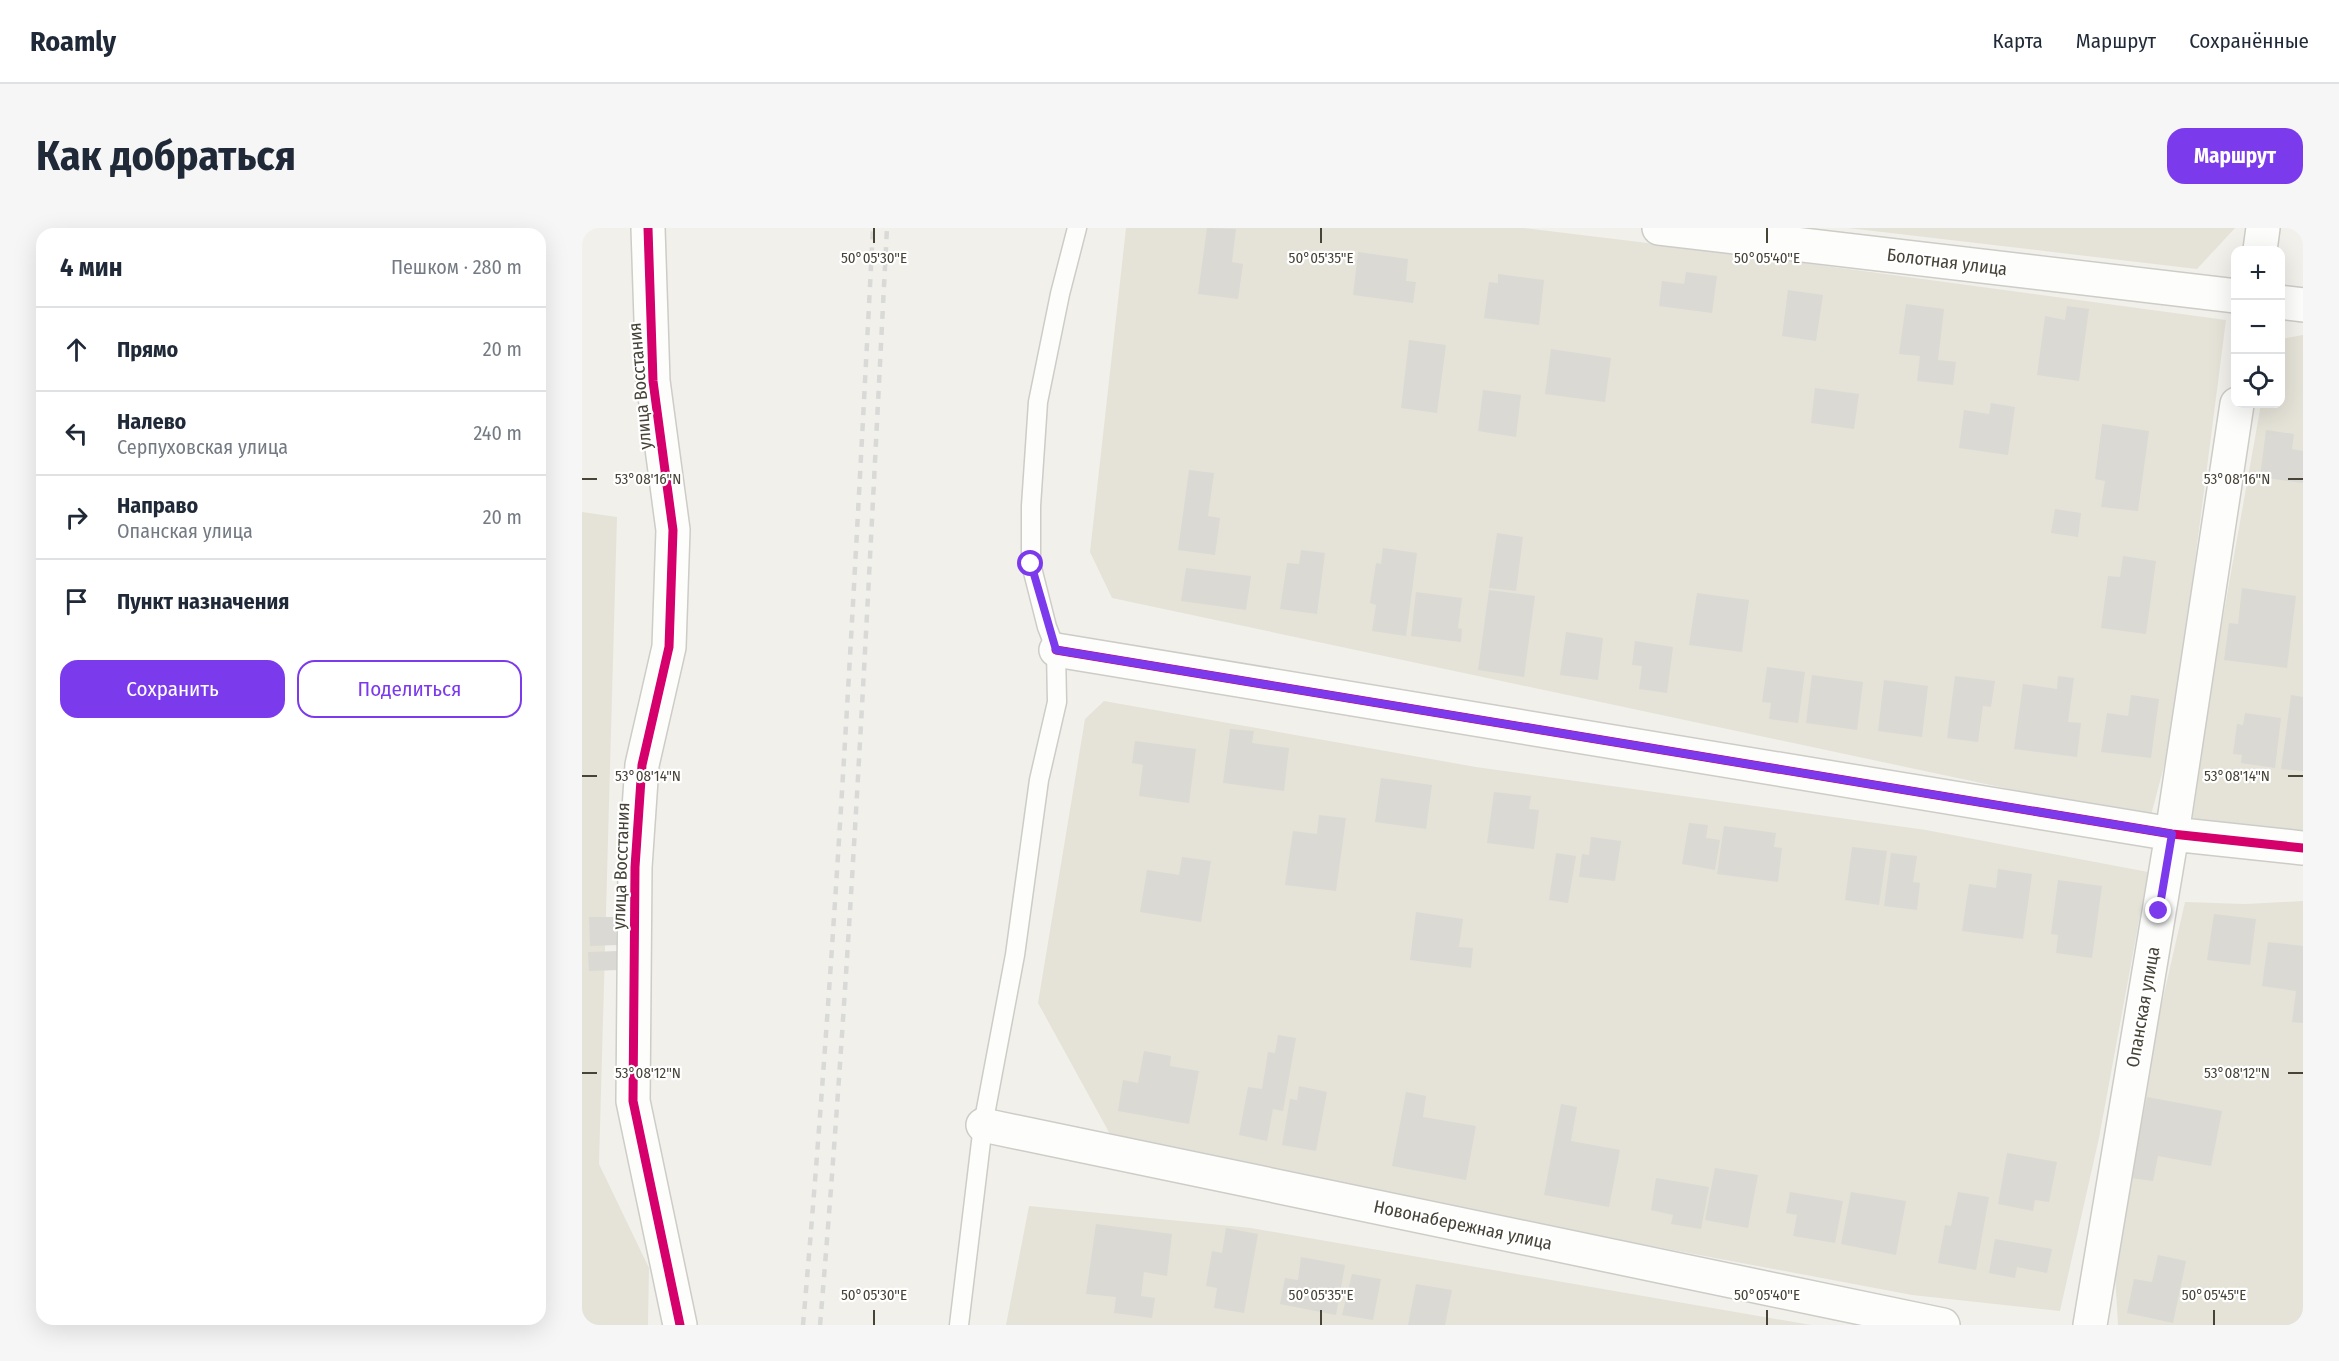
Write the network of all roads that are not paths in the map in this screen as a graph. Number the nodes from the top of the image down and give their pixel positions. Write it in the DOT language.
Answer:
graph roads {
  1 [pos="648,228"];
  2 [pos="1077,228"];
  3 [pos="1659,228"];
  4 [pos="2263,228"];
  5 [pos="2261,246"];
  6 [pos="2231,296"];
  7 [pos="2285,303"];
  8 [pos="2303,305"];
  9 [pos="2236,408"];
  10 [pos="1056,650"];
  11 [pos="2172,834"];
  12 [pos="2303,848"];
  13 [pos="983,1125"];
  14 [pos="680,1325"];
  15 [pos="959,1325"];
  16 [pos="1942,1325"];
  17 [pos="2090,1325"];
  1 -- 14 [label="street, улица Восстания"];
  2 -- 10 [label="lane"];
  3 -- 6 [label="street, Болотная улица"];
  4 -- 5 [label="street"];
  7 -- 8 [label="street"];
  9 -- 11 [label="street, Опанская улица"];
  10 -- 11 [label="street"];
  10 -- 13 [label="lane"];
  11 -- 12 [label="street"];
  11 -- 17 [label="street, Опанская улица"];
  13 -- 15 [label="lane"];
  13 -- 16 [label="street, Новонабережная улица"];
}
